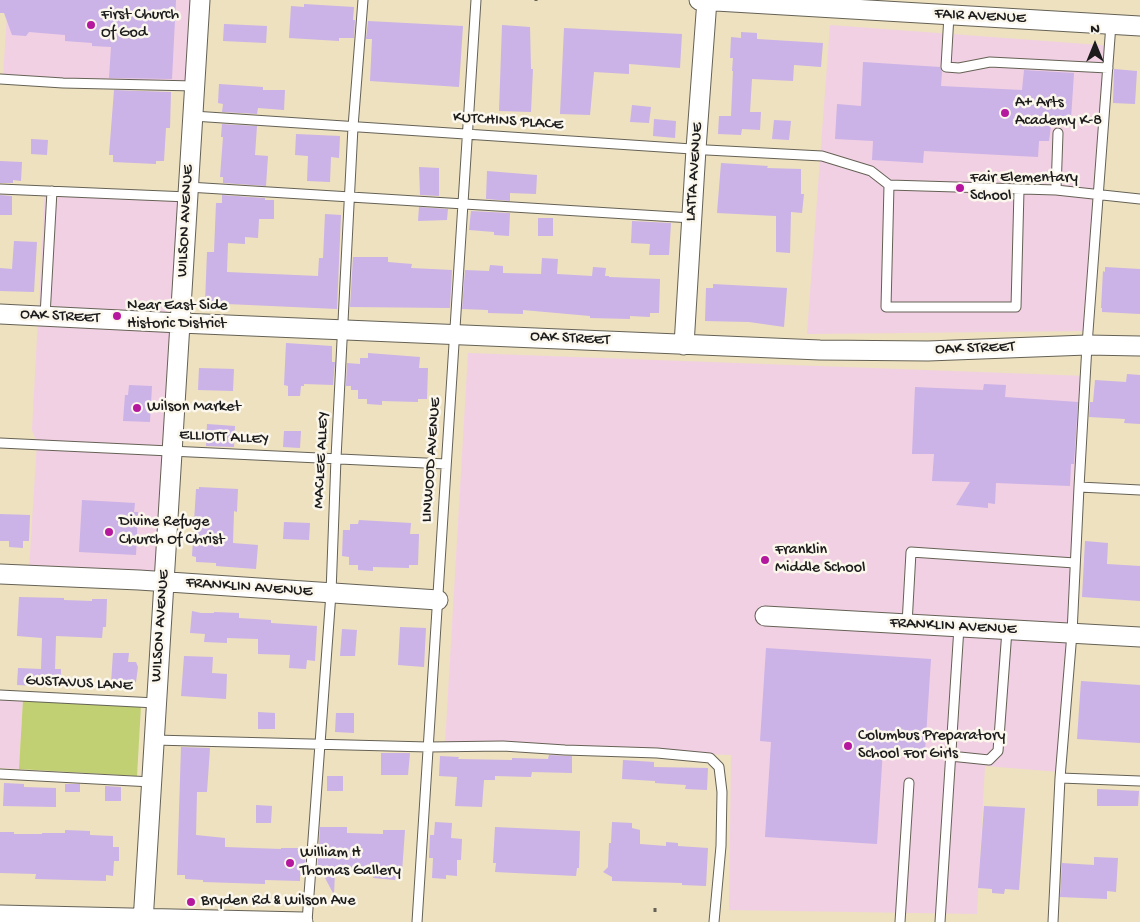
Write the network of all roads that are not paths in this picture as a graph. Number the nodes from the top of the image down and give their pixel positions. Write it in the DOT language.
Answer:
graph roads {
  1 [pos="200,0"];
  2 [pos="362,0"];
  3 [pos="476,0"];
  4 [pos="699,0"];
  5 [pos="707,0"];
  6 [pos="770,2"];
  7 [pos="949,15"];
  8 [pos="1111,24"];
  9 [pos="1140,26"];
  10 [pos="1108,68"];
  11 [pos="0,79"];
  12 [pos="195,86"];
  13 [pos="193,116"];
  14 [pos="353,127"];
  15 [pos="1058,133"];
  16 [pos="467,134"];
  17 [pos="696,149"];
  18 [pos="890,185"];
  19 [pos="0,189"];
  20 [pos="1019,190"];
  21 [pos="1056,190"];
  22 [pos="52,191"];
  23 [pos="188,192"];
  24 [pos="1097,195"];
  25 [pos="350,196"];
  26 [pos="1140,199"];
  27 [pos="463,204"];
  28 [pos="692,218"];
  29 [pos="0,314"];
  30 [pos="45,316"];
  31 [pos="180,323"];
  32 [pos="344,329"];
  33 [pos="455,334"];
  34 [pos="684,344"];
  35 [pos="1087,345"];
  36 [pos="1140,346"];
  37 [pos="0,443"];
  38 [pos="173,451"];
  39 [pos="336,458"];
  40 [pos="446,464"];
  41 [pos="1079,487"];
  42 [pos="1140,490"];
  43 [pos="1075,563"];
  44 [pos="0,574"];
  45 [pos="163,582"];
  46 [pos="331,593"];
  47 [pos="438,600"];
  48 [pos="766,616"];
  49 [pos="907,624"];
  50 [pos="959,627"];
  51 [pos="1007,630"];
  52 [pos="1072,633"];
  53 [pos="1140,637"];
  54 [pos="0,695"];
  55 [pos="156,703"];
  56 [pos="154,740"];
  57 [pos="320,744"];
  58 [pos="428,747"];
  59 [pos="950,756"];
  60 [pos="0,774"];
  61 [pos="1060,778"];
  62 [pos="1140,781"];
  63 [pos="152,782"];
  64 [pos="909,783"];
  65 [pos="0,915"];
  66 [pos="143,920"];
  67 [pos="305,922"];
  68 [pos="417,922"];
  69 [pos="714,922"];
  70 [pos="900,922"];
  71 [pos="940,922"];
  72 [pos="1053,922"];
  1 -- 12 [label="street, WILSON AVENUE"];
  2 -- 14 [label="lane, MACLEE ALLEY"];
  3 -- 16 [label="lane, LINWOOD AVENUE"];
  4 -- 5 [label="street, FAIR AVENUE"];
  5 -- 6 [label="street, FAIR AVENUE"];
  5 -- 17 [label="street, LATTA AVENUE"];
  6 -- 7 [label="street, FAIR AVENUE"];
  7 -- 8 [label="street, FAIR AVENUE"];
  7 -- 10 [label="lane"];
  8 -- 9 [label="street, FAIR AVENUE"];
  8 -- 10 [label="lane"];
  10 -- 24 [label="lane"];
  11 -- 12 [label="lane"];
  12 -- 13 [label="street, WILSON AVENUE"];
  13 -- 14 [label="lane, KUTCHINS PLACE"];
  13 -- 23 [label="street, WILSON AVENUE"];
  14 -- 16 [label="lane, KUTCHINS PLACE"];
  14 -- 25 [label="lane, MACLEE ALLEY"];
  15 -- 21 [label="lane"];
  16 -- 17 [label="lane, KUTCHINS PLACE"];
  16 -- 27 [label="lane, LINWOOD AVENUE"];
  17 -- 18 [label="lane, KUTCHINS PLACE"];
  17 -- 28 [label="street, LATTA AVENUE"];
  18 -- 20 [label="lane"];
  18 -- 20 [label="lane"];
  19 -- 22 [label="lane"];
  20 -- 21 [label="lane"];
  21 -- 24 [label="lane"];
  22 -- 23 [label="lane"];
  22 -- 30 [label="lane"];
  23 -- 25 [label="lane"];
  23 -- 31 [label="street, WILSON AVENUE"];
  24 -- 26 [label="lane"];
  24 -- 35 [label="lane"];
  25 -- 27 [label="lane"];
  25 -- 32 [label="lane, MACLEE ALLEY"];
  27 -- 28 [label="lane"];
  27 -- 33 [label="lane, LINWOOD AVENUE"];
  28 -- 34 [label="street, LATTA AVENUE"];
  29 -- 30 [label="street, OAK STREET"];
  30 -- 31 [label="street, OAK STREET"];
  31 -- 32 [label="street, OAK STREET"];
  31 -- 38 [label="street, WILSON AVENUE"];
  32 -- 33 [label="street, OAK STREET"];
  32 -- 39 [label="lane, MACLEE ALLEY"];
  33 -- 34 [label="street, OAK STREET"];
  33 -- 40 [label="lane, LINWOOD AVENUE"];
  34 -- 35 [label="street, OAK STREET"];
  35 -- 36 [label="street, OAK STREET"];
  35 -- 41 [label="lane"];
  37 -- 38 [label="lane, ELLIOTT ALLEY"];
  38 -- 39 [label="lane, ELLIOTT ALLEY"];
  38 -- 45 [label="street, WILSON AVENUE"];
  39 -- 40 [label="lane, ELLIOTT ALLEY"];
  39 -- 46 [label="lane, MACLEE ALLEY"];
  40 -- 47 [label="lane, LINWOOD AVENUE"];
  41 -- 42 [label="lane"];
  41 -- 43 [label="lane"];
  43 -- 49 [label="lane"];
  43 -- 52 [label="lane"];
  44 -- 45 [label="street, FRANKLIN AVENUE"];
  45 -- 46 [label="street, FRANKLIN AVENUE"];
  45 -- 55 [label="street, WILSON AVENUE"];
  46 -- 47 [label="street, FRANKLIN AVENUE"];
  46 -- 57 [label="lane, MACLEE ALLEY"];
  47 -- 58 [label="lane, LINWOOD AVENUE"];
  48 -- 49 [label="street, FRANKLIN AVENUE"];
  49 -- 50 [label="street, FRANKLIN AVENUE"];
  50 -- 51 [label="street, FRANKLIN AVENUE"];
  50 -- 59 [label="lane"];
  51 -- 52 [label="street, FRANKLIN AVENUE"];
  51 -- 59 [label="lane"];
  52 -- 53 [label="street, FRANKLIN AVENUE"];
  52 -- 61 [label="lane"];
  54 -- 55 [label="lane, GUSTAVUS LANE"];
  55 -- 56 [label="street, WILSON AVENUE"];
  56 -- 57 [label="lane"];
  56 -- 63 [label="street, WILSON AVENUE"];
  57 -- 58 [label="lane"];
  57 -- 67 [label="lane, MACLEE ALLEY"];
  58 -- 68 [label="lane, LINWOOD AVENUE"];
  58 -- 69 [label="lane"];
  59 -- 71 [label="lane"];
  60 -- 63 [label="lane"];
  61 -- 62 [label="lane"];
  61 -- 72 [label="lane"];
  63 -- 66 [label="street, WILSON AVENUE"];
  64 -- 70 [label="lane"];
  65 -- 66 [label="street"];
  66 -- 67 [label="street"];
}
